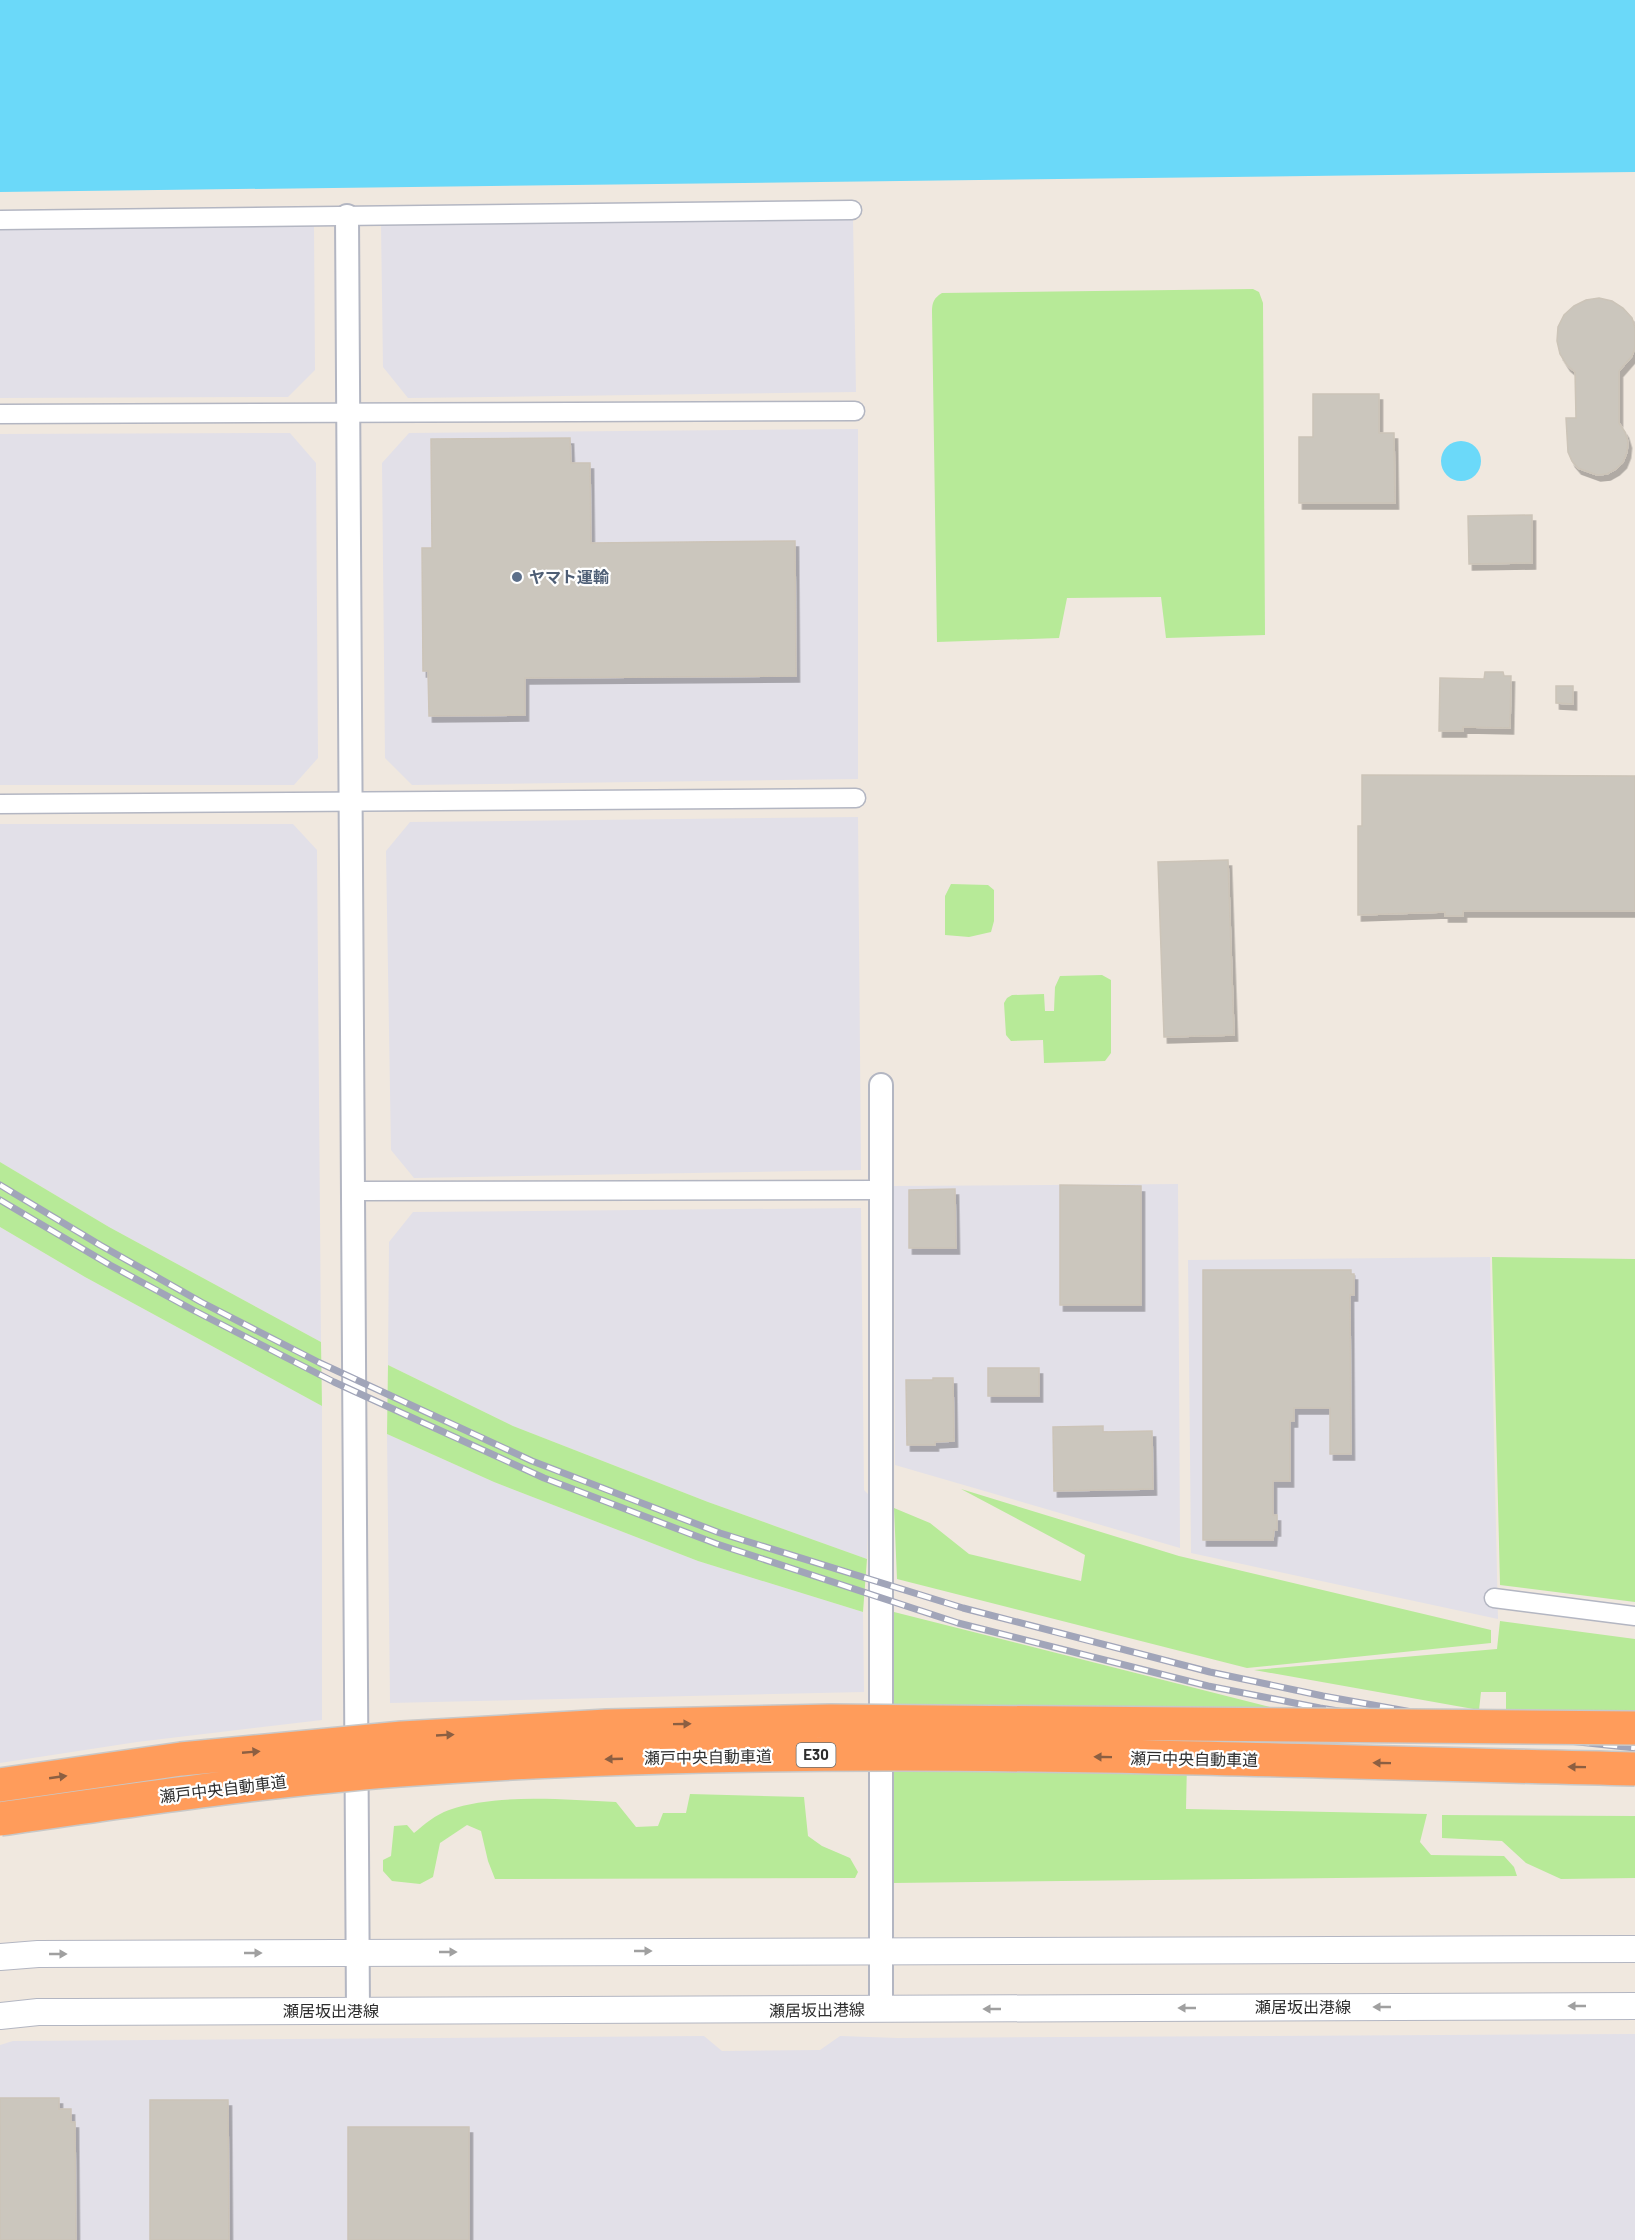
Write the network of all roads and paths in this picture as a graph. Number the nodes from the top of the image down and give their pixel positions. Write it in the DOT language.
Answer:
graph roads {
  1 [pos="852,210"];
  2 [pos="346,216"];
  3 [pos="0,219"];
  4 [pos="855,411"];
  5 [pos="348,412"];
  6 [pos="0,414"];
  7 [pos="856,798"];
  8 [pos="351,803"];
  9 [pos="0,804"];
  10 [pos="881,1085"];
  11 [pos="881,1190"];
  12 [pos="353,1191"];
  13 [pos="1494,1598"];
  14 [pos="1635,1616"];
  15 [pos="1635,1728"];
  16 [pos="1635,1769"];
  17 [pos="0,1785"];
  18 [pos="0,1819"];
  19 [pos="1635,1949"];
  20 [pos="881,1951"];
  21 [pos="358,1952"];
  22 [pos="0,1957"];
  23 [pos="1635,2006"];
  24 [pos="881,2009"];
  25 [pos="358,2011"];
  26 [pos="0,2016"];
  1 -- 2 [label="street"];
  2 -- 3 [label="street"];
  2 -- 5 [label="street"];
  4 -- 5 [label="street"];
  5 -- 6 [label="street"];
  5 -- 8 [label="street"];
  7 -- 8 [label="street"];
  8 -- 9 [label="street"];
  8 -- 12 [label="street"];
  10 -- 11 [label="street"];
  11 -- 12 [label="street"];
  11 -- 20 [label="street"];
  12 -- 21 [label="street"];
  13 -- 14 [label="street"];
  17 -- 15 [label="highway, 瀬戸中央自動車道 / E30, one-way, bridge"];
  16 -- 18 [label="highway, 瀬戸中央自動車道 / E30, one-way, bridge"];
  19 -- 20 [label="main road"];
  21 -- 20 [label="main road, one-way"];
  20 -- 24 [label="street"];
  22 -- 21 [label="main road, one-way"];
  21 -- 25 [label="street"];
  23 -- 24 [label="main road, 瀬居坂出港線, one-way"];
  24 -- 25 [label="main road, 瀬居坂出港線"];
  25 -- 26 [label="main road, 瀬居坂出港線"];
}
